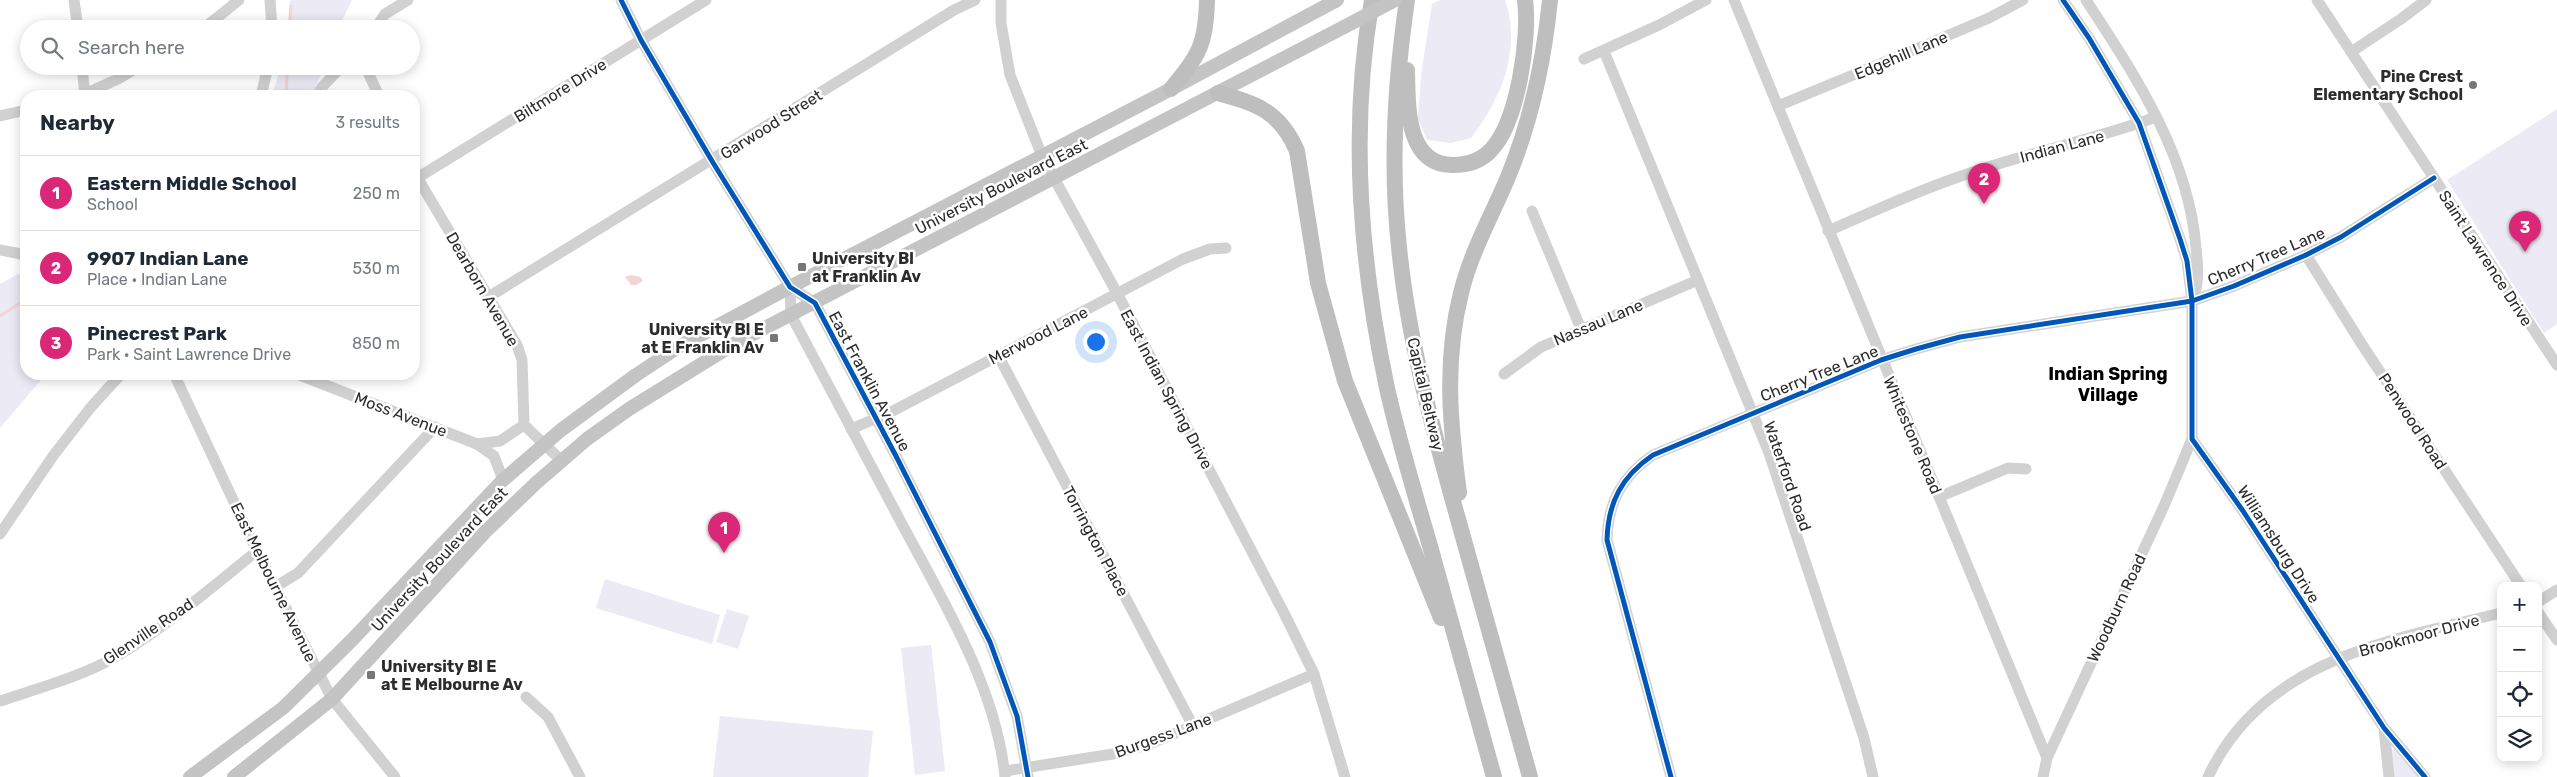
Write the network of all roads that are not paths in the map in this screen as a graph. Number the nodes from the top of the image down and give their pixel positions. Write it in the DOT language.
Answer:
graph roads {
  1 [pos="74,0"];
  2 [pos="238,0"];
  3 [pos="270,0"];
  4 [pos="408,0"];
  5 [pos="621,0"];
  6 [pos="706,0"];
  7 [pos="975,0"];
  8 [pos="1001,0"];
  9 [pos="1207,0"];
  10 [pos="1337,0"];
  11 [pos="1368,0"];
  12 [pos="1372,0"];
  13 [pos="1403,0"];
  14 [pos="1525,0"];
  15 [pos="1540,0"];
  16 [pos="1550,0"];
  17 [pos="1706,0"];
  18 [pos="1734,0"];
  19 [pos="2023,0"];
  20 [pos="2063,0"];
  21 [pos="2086,0"];
  22 [pos="2317,0"];
  23 [pos="2426,0"];
  24 [pos="77,20"];
  25 [pos="214,20"];
  26 [pos="271,20"];
  27 [pos="381,20"];
  28 [pos="641,40"];
  29 [pos="1604,51"];
  30 [pos="2351,52"];
  31 [pos="1584,59"];
  32 [pos="1541,61"];
  33 [pos="83,75"];
  34 [pos="123,75"];
  35 [pos="266,75"];
  36 [pos="333,75"];
  37 [pos="369,75"];
  38 [pos="1362,82"];
  39 [pos="1171,89"];
  40 [pos="84,90"];
  41 [pos="95,90"];
  42 [pos="262,90"];
  43 [pos="320,90"];
  44 [pos="376,90"];
  45 [pos="1218,93"];
  46 [pos="1778,106"];
  47 [pos="20,111"];
  48 [pos="0,116"];
  49 [pos="2156,117"];
  50 [pos="2139,123"];
  51 [pos="1042,156"];
  52 [pos="712,160"];
  53 [pos="420,173"];
  54 [pos="2434,178"];
  55 [pos="1053,179"];
  56 [pos="420,184"];
  57 [pos="1532,211"];
  58 [pos="1828,231"];
  59 [pos="1226,248"];
  60 [pos="0,250"];
  61 [pos="20,254"];
  62 [pos="2306,255"];
  63 [pos="1698,280"];
  64 [pos="790,287"];
  65 [pos="1118,295"];
  66 [pos="490,296"];
  67 [pos="2192,301"];
  68 [pos="815,303"];
  69 [pos="791,315"];
  70 [pos="1581,329"];
  71 [pos="998,355"];
  72 [pos="1882,360"];
  73 [pos="2557,365"];
  74 [pos="1504,374"];
  75 [pos="116,380"];
  76 [pos="177,380"];
  77 [pos="313,380"];
  78 [pos="1753,413"];
  79 [pos="875,420"];
  80 [pos="524,425"];
  81 [pos="435,427"];
  82 [pos="851,429"];
  83 [pos="2192,439"];
  84 [pos="478,444"];
  85 [pos="545,444"];
  86 [pos="562,461"];
  87 [pos="2026,469"];
  88 [pos="503,480"];
  89 [pos="1939,497"];
  90 [pos="0,534"];
  91 [pos="257,551"];
  92 [pos="1470,564"];
  93 [pos="2518,582"];
  94 [pos="275,587"];
  95 [pos="2557,590"];
  96 [pos="2542,599"];
  97 [pos="2497,614"];
  98 [pos="2542,618"];
  99 [pos="2557,640"];
  100 [pos="2338,658"];
  101 [pos="319,674"];
  102 [pos="1314,674"];
  103 [pos="1469,685"];
  104 [pos="526,696"];
  105 [pos="332,699"];
  106 [pos="0,701"];
  107 [pos="1194,726"];
  108 [pos="2384,728"];
  109 [pos="2047,758"];
  110 [pos="1028,772"];
  111 [pos="1005,774"];
  112 [pos="190,777"];
  113 [pos="234,777"];
  114 [pos="395,777"];
  115 [pos="580,777"];
  116 [pos="1345,777"];
  117 [pos="1494,777"];
  118 [pos="1530,777"];
  119 [pos="1671,777"];
  120 [pos="1873,777"];
  121 [pos="2043,777"];
  122 [pos="2208,777"];
  123 [pos="2389,777"];
  124 [pos="2425,777"];
  1 -- 24 [label="street"];
  2 -- 25 [label="street"];
  3 -- 26 [label="street"];
  4 -- 27 [label="street"];
  5 -- 28 [label="street, East Franklin Avenue"];
  6 -- 28 [label="street, Biltmore Drive"];
  7 -- 52 [label="street, Garwood Street"];
  8 -- 51 [label="street, East Indian Spring Drive"];
  9 -- 39 [label="highway"];
  10 -- 39 [label="main road, University Boulevard East"];
  11 -- 38 [label="highway"];
  12 -- 38 [label="highway"];
  13 -- 14 [label="highway"];
  13 -- 45 [label="main road, University Boulevard East, bridge"];
  13 -- 92 [label="highway, Capital Beltway"];
  15 -- 32 [label="highway"];
  16 -- 32 [label="highway"];
  17 -- 29 [label="street"];
  18 -- 46 [label="street, Whitestone Road"];
  19 -- 46 [label="street, Edgehill Lane"];
  20 -- 50 [label="street"];
  21 -- 49 [label="street"];
  22 -- 30 [label="street, Saint Lawrence Drive"];
  23 -- 30 [label="street"];
  28 -- 52 [label="street, East Franklin Avenue"];
  28 -- 53 [label="street, Biltmore Drive"];
  29 -- 31 [label="street"];
  29 -- 63 [label="street, Waterford Road"];
  30 -- 54 [label="street, Saint Lawrence Drive"];
  32 -- 92 [label="highway"];
  33 -- 40 [label="street"];
  34 -- 41 [label="street"];
  35 -- 42 [label="street"];
  36 -- 43 [label="street"];
  37 -- 44 [label="street"];
  38 -- 103 [label="highway"];
  39 -- 51 [label="main road, University Boulevard East"];
  45 -- 55 [label="main road, University Boulevard East"];
  45 -- 103 [label="highway"];
  46 -- 58 [label="street, Whitestone Road"];
  47 -- 48 [label="street"];
  49 -- 50 [label="street, Indian Lane"];
  49 -- 67 [label="street"];
  50 -- 58 [label="street, Indian Lane"];
  50 -- 67 [label="street"];
  51 -- 55 [label="street, East Indian Spring Drive"];
  51 -- 64 [label="main road, University Boulevard East"];
  52 -- 64 [label="street, East Franklin Avenue"];
  52 -- 66 [label="street, Garwood Street"];
  54 -- 62 [label="street, Cherry Tree Lane"];
  54 -- 73 [label="street, Saint Lawrence Drive"];
  55 -- 65 [label="street, East Indian Spring Drive"];
  55 -- 68 [label="main road, University Boulevard East"];
  56 -- 66 [label="street, Dearborn Avenue"];
  57 -- 70 [label="street"];
  58 -- 72 [label="street, Whitestone Road"];
  59 -- 65 [label="street, Merwood Lane"];
  60 -- 61 [label="street"];
  62 -- 67 [label="street, Cherry Tree Lane"];
  62 -- 93 [label="street, Penwood Road"];
  63 -- 70 [label="street, Nassau Lane"];
  63 -- 78 [label="street, Waterford Road"];
  64 -- 68 [label="street, East Franklin Avenue"];
  64 -- 69 [label="street, East Franklin Avenue"];
  64 -- 85 [label="main road, University Boulevard East"];
  65 -- 71 [label="street, Merwood Lane"];
  65 -- 102 [label="street, East Indian Spring Drive"];
  66 -- 80 [label="street, Dearborn Avenue"];
  67 -- 72 [label="street, Cherry Tree Lane"];
  67 -- 83 [label="street"];
  68 -- 69 [label="main road, University Boulevard East"];
  68 -- 79 [label="street, East Franklin Avenue"];
  69 -- 82 [label="street, East Franklin Avenue"];
  69 -- 86 [label="main road, University Boulevard East"];
  70 -- 74 [label="street, Nassau Lane"];
  71 -- 79 [label="street, Merwood Lane"];
  71 -- 107 [label="street, Torrington Place"];
  72 -- 78 [label="street, Cherry Tree Lane"];
  72 -- 89 [label="street, Whitestone Road"];
  75 -- 90 [label="street"];
  76 -- 91 [label="street, East Melbourne Avenue"];
  77 -- 81 [label="street, Moss Avenue"];
  78 -- 119 [label="street, Cherry Tree Lane"];
  78 -- 120 [label="street, Waterford Road"];
  79 -- 82 [label="street, Merwood Lane"];
  79 -- 110 [label="street, East Franklin Avenue"];
  80 -- 84 [label="street"];
  80 -- 85 [label="street"];
  81 -- 84 [label="street, Moss Avenue"];
  81 -- 94 [label="street"];
  82 -- 111 [label="street, East Franklin Avenue"];
  83 -- 100 [label="street, Williamsburg Drive"];
  83 -- 109 [label="street, Woodburn Road"];
  84 -- 88 [label="street, Moss Avenue"];
  85 -- 86 [label="street"];
  85 -- 88 [label="main road, University Boulevard East"];
  86 -- 105 [label="main road, University Boulevard East"];
  87 -- 89 [label="street"];
  88 -- 101 [label="main road, University Boulevard East"];
  89 -- 109 [label="street, Whitestone Road"];
  91 -- 94 [label="street, East Melbourne Avenue"];
  91 -- 106 [label="street, Glenville Road"];
  92 -- 118 [label="highway, Capital Beltway"];
  94 -- 101 [label="street, East Melbourne Avenue"];
  95 -- 96 [label="street"];
  97 -- 100 [label="street, Brookmoor Drive"];
  98 -- 99 [label="street"];
  100 -- 108 [label="street, Williamsburg Drive"];
  100 -- 122 [label="street, Brookmoor Drive"];
  101 -- 105 [label="street, East Melbourne Avenue"];
  101 -- 112 [label="main road, University Boulevard East"];
  102 -- 107 [label="street, Burgess Lane"];
  102 -- 116 [label="street, East Indian Spring Drive"];
  103 -- 117 [label="highway"];
  104 -- 115 [label="street"];
  105 -- 113 [label="main road, University Boulevard East"];
  105 -- 114 [label="street, East Melbourne Avenue"];
  107 -- 110 [label="street, Burgess Lane"];
  108 -- 123 [label="street"];
  108 -- 124 [label="street, Williamsburg Drive"];
  109 -- 121 [label="street, Woodburn Road"];
  110 -- 111 [label="street, Burgess Lane"];
}
